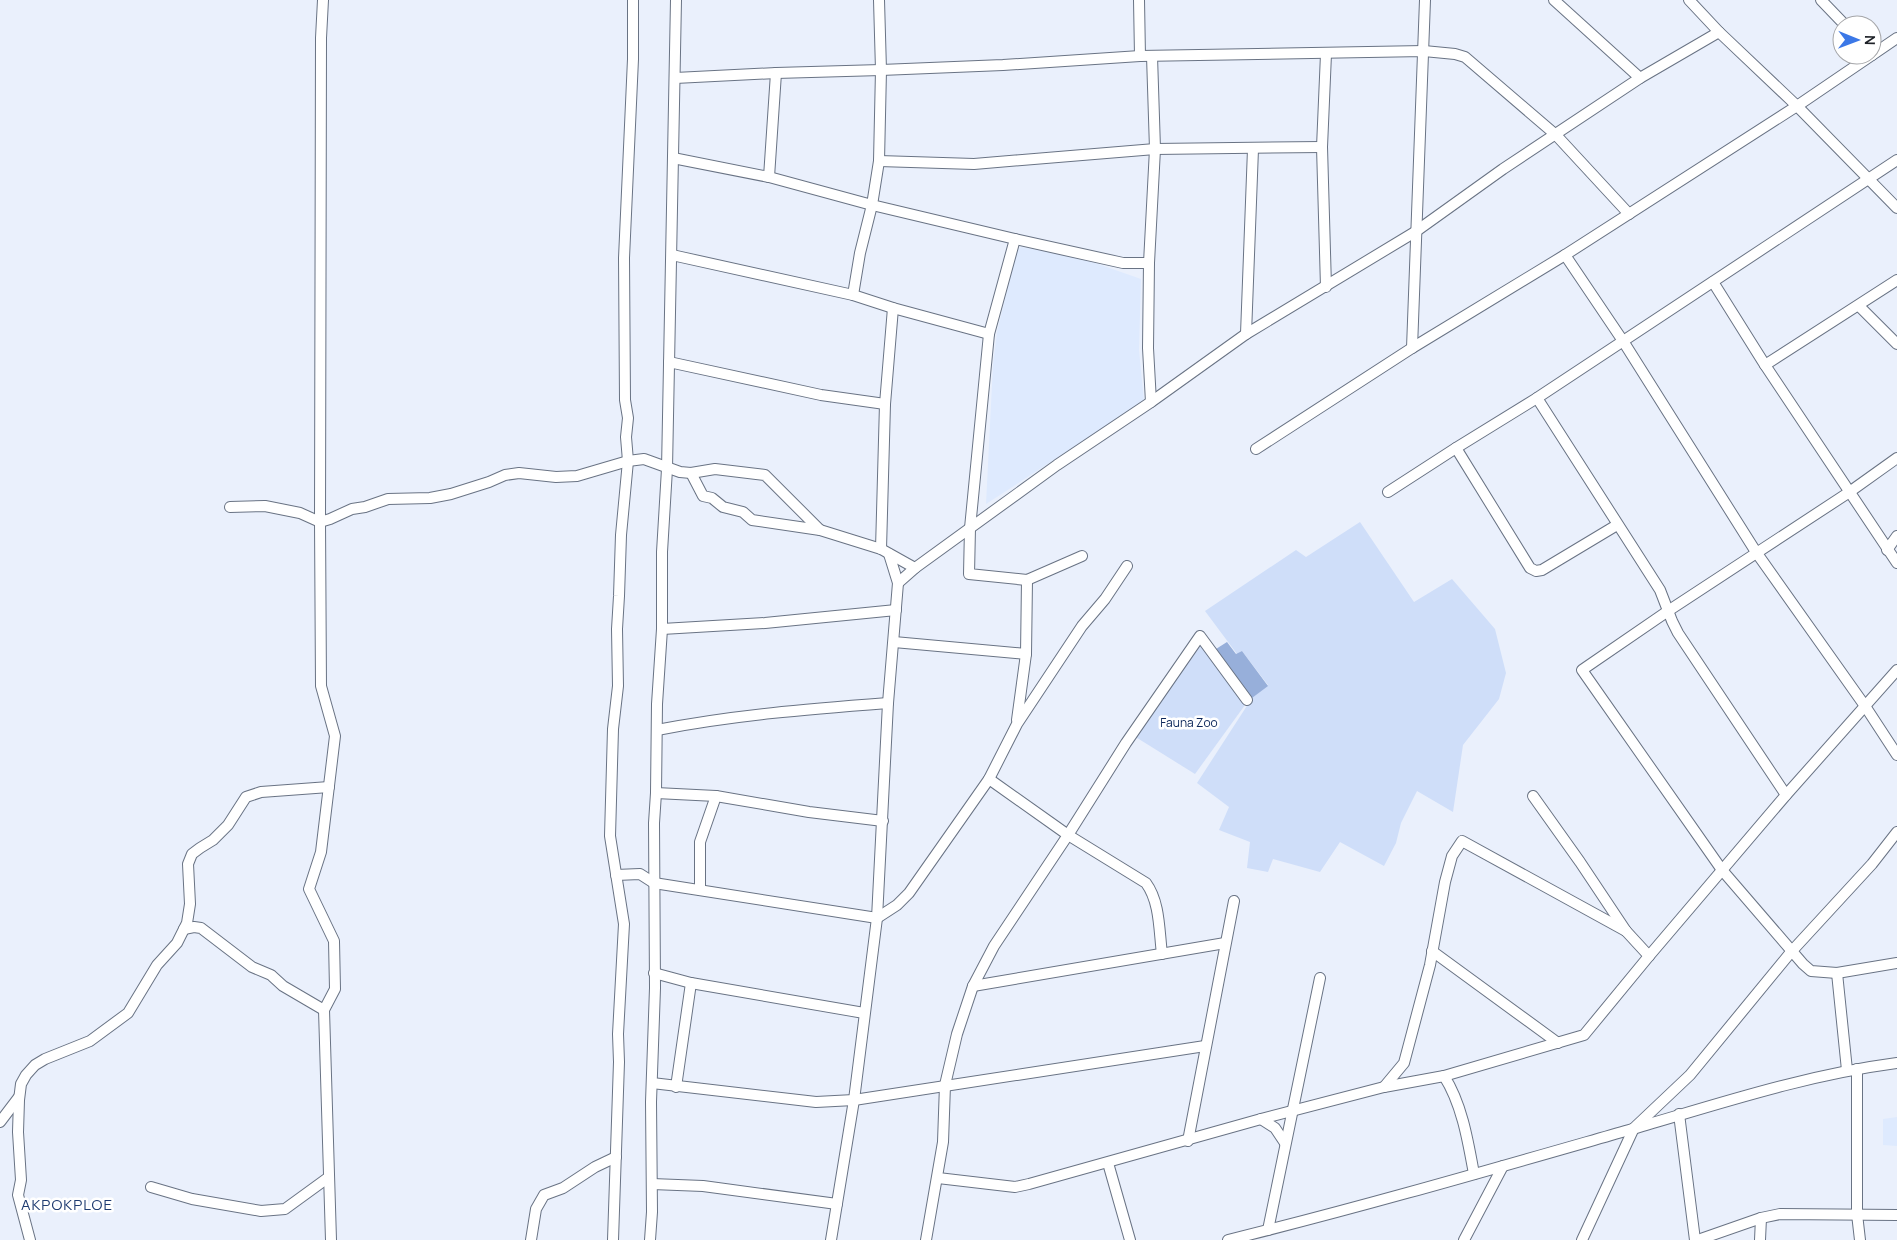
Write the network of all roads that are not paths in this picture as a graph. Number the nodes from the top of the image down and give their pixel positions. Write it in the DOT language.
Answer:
graph roads {
  1 [pos="323,0"];
  2 [pos="633,0"];
  3 [pos="676,0"];
  4 [pos="879,0"];
  5 [pos="1139,0"];
  6 [pos="1425,0"];
  7 [pos="1554,0"];
  8 [pos="1689,0"];
  9 [pos="1821,0"];
  10 [pos="1835,15"];
  11 [pos="1719,32"];
  12 [pos="1897,38"];
  13 [pos="1882,48"];
  14 [pos="1424,51"];
  15 [pos="1326,54"];
  16 [pos="1140,56"];
  17 [pos="1152,56"];
  18 [pos="1856,65"];
  19 [pos="881,70"];
  20 [pos="776,72"];
  21 [pos="675,78"];
  22 [pos="1640,78"];
  23 [pos="1797,106"];
  24 [pos="1556,135"];
  25 [pos="1322,147"];
  26 [pos="1155,149"];
  27 [pos="1254,149"];
  28 [pos="673,158"];
  29 [pos="1897,160"];
  30 [pos="878,161"];
  31 [pos="769,177"];
  32 [pos="1868,179"];
  33 [pos="872,205"];
  34 [pos="1897,208"];
  35 [pos="1629,214"];
  36 [pos="1416,232"];
  37 [pos="1015,239"];
  38 [pos="672,255"];
  39 [pos="1565,255"];
  40 [pos="1149,263"];
  41 [pos="1897,280"];
  42 [pos="1712,282"];
  43 [pos="1326,287"];
  44 [pos="853,295"];
  45 [pos="1859,306"];
  46 [pos="893,308"];
  47 [pos="989,334"];
  48 [pos="1246,334"];
  49 [pos="1623,341"];
  50 [pos="1897,344"];
  51 [pos="1412,348"];
  52 [pos="669,362"];
  53 [pos="1764,366"];
  54 [pos="1537,398"];
  55 [pos="1151,402"];
  56 [pos="885,404"];
  57 [pos="1456,448"];
  58 [pos="1256,449"];
  59 [pos="1897,458"];
  60 [pos="628,461"];
  61 [pos="667,469"];
  62 [pos="691,473"];
  63 [pos="1388,492"];
  64 [pos="1848,493"];
  65 [pos="230,508"];
  66 [pos="320,522"];
  67 [pos="1617,525"];
  68 [pos="970,528"];
  69 [pos="820,530"];
  70 [pos="1897,536"];
  71 [pos="1887,550"];
  72 [pos="885,551"];
  73 [pos="1756,552"];
  74 [pos="1082,556"];
  75 [pos="1897,563"];
  76 [pos="1127,566"];
  77 [pos="915,568"];
  78 [pos="1026,580"];
  79 [pos="898,583"];
  80 [pos="896,610"];
  81 [pos="1668,611"];
  82 [pos="662,630"];
  83 [pos="894,642"];
  84 [pos="1026,654"];
  85 [pos="1897,670"];
  86 [pos="1247,700"];
  87 [pos="888,703"];
  88 [pos="1865,706"];
  89 [pos="1017,724"];
  90 [pos="656,730"];
  91 [pos="1897,755"];
  92 [pos="989,779"];
  93 [pos="329,788"];
  94 [pos="656,793"];
  95 [pos="1786,795"];
  96 [pos="716,796"];
  97 [pos="1533,796"];
  98 [pos="883,821"];
  99 [pos="1897,832"];
  100 [pos="1068,835"];
  101 [pos="1722,870"];
  102 [pos="616,875"];
  103 [pos="654,883"];
  104 [pos="700,890"];
  105 [pos="1234,901"];
  106 [pos="877,918"];
  107 [pos="184,929"];
  108 [pos="1626,931"];
  109 [pos="1225,944"];
  110 [pos="1432,951"];
  111 [pos="1791,952"];
  112 [pos="1162,954"];
  113 [pos="1649,956"];
  114 [pos="1897,962"];
  115 [pos="654,973"];
  116 [pos="1837,973"];
  117 [pos="1320,978"];
  118 [pos="691,982"];
  119 [pos="973,986"];
  120 [pos="324,1010"];
  121 [pos="864,1013"];
  122 [pos="1558,1043"];
  123 [pos="1205,1046"];
  124 [pos="1897,1063"];
  125 [pos="1852,1069"];
  126 [pos="1444,1076"];
  127 [pos="652,1083"];
  128 [pos="945,1085"];
  129 [pos="676,1086"];
  130 [pos="1384,1087"];
  131 [pos="19,1096"];
  132 [pos="854,1100"];
  133 [pos="1291,1112"];
  134 [pos="1679,1114"];
  135 [pos="1261,1119"];
  136 [pos="0,1122"];
  137 [pos="1634,1128"];
  138 [pos="1188,1141"];
  139 [pos="1285,1143"];
  140 [pos="616,1157"];
  141 [pos="1108,1163"];
  142 [pos="1502,1166"];
  143 [pos="1474,1174"];
  144 [pos="329,1177"];
  145 [pos="938,1178"];
  146 [pos="652,1184"];
  147 [pos="151,1187"];
  148 [pos="837,1204"];
  149 [pos="1857,1214"];
  150 [pos="1897,1215"];
  151 [pos="1761,1218"];
  152 [pos="1268,1230"];
  153 [pos="30,1240"];
  154 [pos="331,1240"];
  155 [pos="531,1240"];
  156 [pos="613,1240"];
  157 [pos="650,1240"];
  158 [pos="831,1240"];
  159 [pos="926,1240"];
  160 [pos="1130,1240"];
  161 [pos="1228,1240"];
  162 [pos="1464,1240"];
  163 [pos="1582,1240"];
  164 [pos="1696,1240"];
  165 [pos="1760,1240"];
  166 [pos="1860,1240"];
  1 -- 66 [label="street"];
  2 -- 60 [label="street"];
  3 -- 21 [label="street"];
  4 -- 19 [label="street"];
  5 -- 16 [label="street"];
  6 -- 14 [label="street"];
  7 -- 22 [label="street"];
  8 -- 11 [label="street"];
  9 -- 10 [label="street"];
  11 -- 22 [label="street"];
  11 -- 23 [label="street"];
  12 -- 13 [label="street"];
  14 -- 15 [label="street"];
  14 -- 24 [label="street"];
  14 -- 36 [label="street"];
  15 -- 17 [label="street"];
  15 -- 25 [label="street"];
  16 -- 17 [label="street"];
  16 -- 19 [label="street"];
  17 -- 26 [label="street"];
  18 -- 23 [label="street"];
  19 -- 20 [label="street"];
  19 -- 30 [label="street"];
  20 -- 21 [label="street"];
  20 -- 31 [label="street"];
  21 -- 28 [label="street"];
  22 -- 24 [label="street"];
  23 -- 32 [label="street"];
  23 -- 35 [label="street"];
  24 -- 35 [label="street"];
  24 -- 36 [label="street"];
  25 -- 27 [label="street"];
  25 -- 43 [label="street"];
  26 -- 27 [label="street"];
  26 -- 30 [label="street"];
  26 -- 40 [label="street"];
  27 -- 48 [label="street"];
  28 -- 31 [label="street"];
  28 -- 38 [label="street"];
  29 -- 32 [label="street"];
  30 -- 33 [label="street"];
  31 -- 33 [label="street"];
  32 -- 34 [label="street"];
  32 -- 42 [label="street"];
  33 -- 37 [label="street"];
  33 -- 44 [label="street"];
  35 -- 39 [label="street"];
  36 -- 43 [label="street"];
  36 -- 51 [label="street"];
  37 -- 40 [label="street"];
  37 -- 47 [label="street"];
  38 -- 44 [label="street"];
  38 -- 52 [label="street"];
  39 -- 49 [label="street"];
  39 -- 51 [label="street"];
  40 -- 55 [label="street"];
  41 -- 45 [label="street"];
  42 -- 49 [label="street"];
  42 -- 53 [label="street"];
  43 -- 48 [label="street"];
  44 -- 46 [label="street"];
  45 -- 50 [label="street"];
  45 -- 53 [label="street"];
  46 -- 47 [label="street"];
  46 -- 56 [label="street"];
  47 -- 68 [label="street"];
  48 -- 55 [label="street"];
  49 -- 54 [label="street"];
  49 -- 73 [label="street"];
  51 -- 58 [label="street"];
  52 -- 56 [label="street"];
  52 -- 61 [label="street"];
  53 -- 64 [label="street"];
  54 -- 57 [label="street"];
  54 -- 67 [label="street"];
  55 -- 68 [label="street"];
  56 -- 72 [label="street"];
  57 -- 63 [label="street"];
  57 -- 67 [label="street"];
  59 -- 64 [label="street"];
  60 -- 61 [label="street"];
  60 -- 66 [label="street"];
  60 -- 102 [label="street"];
  61 -- 62 [label="street"];
  61 -- 82 [label="street"];
  62 -- 69 [label="street"];
  62 -- 69 [label="street"];
  64 -- 71 [label="street"];
  64 -- 73 [label="street"];
  65 -- 66 [label="street"];
  66 -- 93 [label="street"];
  67 -- 81 [label="street"];
  68 -- 77 [label="street"];
  68 -- 78 [label="street"];
  69 -- 72 [label="street"];
  70 -- 71 [label="street"];
  71 -- 75 [label="street"];
  72 -- 77 [label="street"];
  72 -- 79 [label="street"];
  73 -- 81 [label="street"];
  73 -- 88 [label="street"];
  74 -- 78 [label="street"];
  76 -- 89 [label="street"];
  77 -- 79 [label="street"];
  78 -- 84 [label="street"];
  79 -- 80 [label="street"];
  80 -- 82 [label="street"];
  80 -- 83 [label="street"];
  81 -- 95 [label="street"];
  81 -- 101 [label="street"];
  82 -- 90 [label="street"];
  83 -- 84 [label="street"];
  83 -- 87 [label="street"];
  84 -- 89 [label="street"];
  85 -- 88 [label="street"];
  86 -- 100 [label="street"];
  87 -- 90 [label="street"];
  87 -- 98 [label="street"];
  88 -- 91 [label="street"];
  88 -- 95 [label="street"];
  89 -- 92 [label="street"];
  90 -- 94 [label="street"];
  92 -- 100 [label="street"];
  92 -- 106 [label="street"];
  93 -- 107 [label="street"];
  93 -- 120 [label="street"];
  94 -- 96 [label="street"];
  94 -- 103 [label="street"];
  95 -- 101 [label="street"];
  96 -- 98 [label="street"];
  96 -- 104 [label="street"];
  97 -- 108 [label="street"];
  98 -- 106 [label="street"];
  99 -- 111 [label="street"];
  100 -- 112 [label="street"];
  100 -- 119 [label="street"];
  101 -- 111 [label="street"];
  101 -- 113 [label="street"];
  102 -- 103 [label="street"];
  102 -- 140 [label="street"];
  103 -- 104 [label="street"];
  103 -- 115 [label="street"];
  104 -- 106 [label="street"];
  105 -- 109 [label="street"];
  106 -- 121 [label="street"];
  107 -- 120 [label="street"];
  107 -- 131 [label="street"];
  108 -- 110 [label="street"];
  108 -- 113 [label="street"];
  109 -- 112 [label="street"];
  109 -- 123 [label="street"];
  110 -- 122 [label="street"];
  110 -- 130 [label="street"];
  111 -- 116 [label="street"];
  111 -- 137 [label="street"];
  112 -- 119 [label="street"];
  113 -- 122 [label="street"];
  114 -- 116 [label="street"];
  115 -- 118 [label="street"];
  115 -- 127 [label="street"];
  116 -- 125 [label="street"];
  117 -- 133 [label="street"];
  118 -- 121 [label="street"];
  118 -- 129 [label="street"];
  119 -- 128 [label="street"];
  120 -- 144 [label="street"];
  121 -- 132 [label="street"];
  122 -- 126 [label="street"];
  123 -- 128 [label="street"];
  123 -- 138 [label="street"];
  124 -- 125 [label="street"];
  125 -- 134 [label="street"];
  125 -- 149 [label="street"];
  126 -- 130 [label="street"];
  126 -- 143 [label="street"];
  127 -- 129 [label="street"];
  127 -- 146 [label="street"];
  128 -- 132 [label="street"];
  128 -- 145 [label="street"];
  129 -- 132 [label="street"];
  130 -- 133 [label="street"];
  131 -- 136 [label="street"];
  131 -- 153 [label="street"];
  132 -- 148 [label="street"];
  133 -- 135 [label="street"];
  133 -- 139 [label="street"];
  134 -- 137 [label="street"];
  134 -- 164 [label="street"];
  135 -- 138 [label="street"];
  135 -- 139 [label="street"];
  137 -- 142 [label="street"];
  137 -- 163 [label="street"];
  138 -- 141 [label="street"];
  139 -- 152 [label="street"];
  140 -- 155 [label="street"];
  140 -- 156 [label="street"];
  141 -- 145 [label="street"];
  141 -- 160 [label="street"];
  142 -- 143 [label="street"];
  142 -- 162 [label="street"];
  143 -- 152 [label="street"];
  144 -- 147 [label="street"];
  144 -- 154 [label="street"];
  145 -- 159 [label="street"];
  146 -- 148 [label="street"];
  146 -- 157 [label="street"];
  148 -- 158 [label="street"];
  149 -- 150 [label="street"];
  149 -- 151 [label="street"];
  149 -- 166 [label="street"];
  151 -- 164 [label="street"];
  151 -- 165 [label="street"];
  152 -- 161 [label="street"];
}
